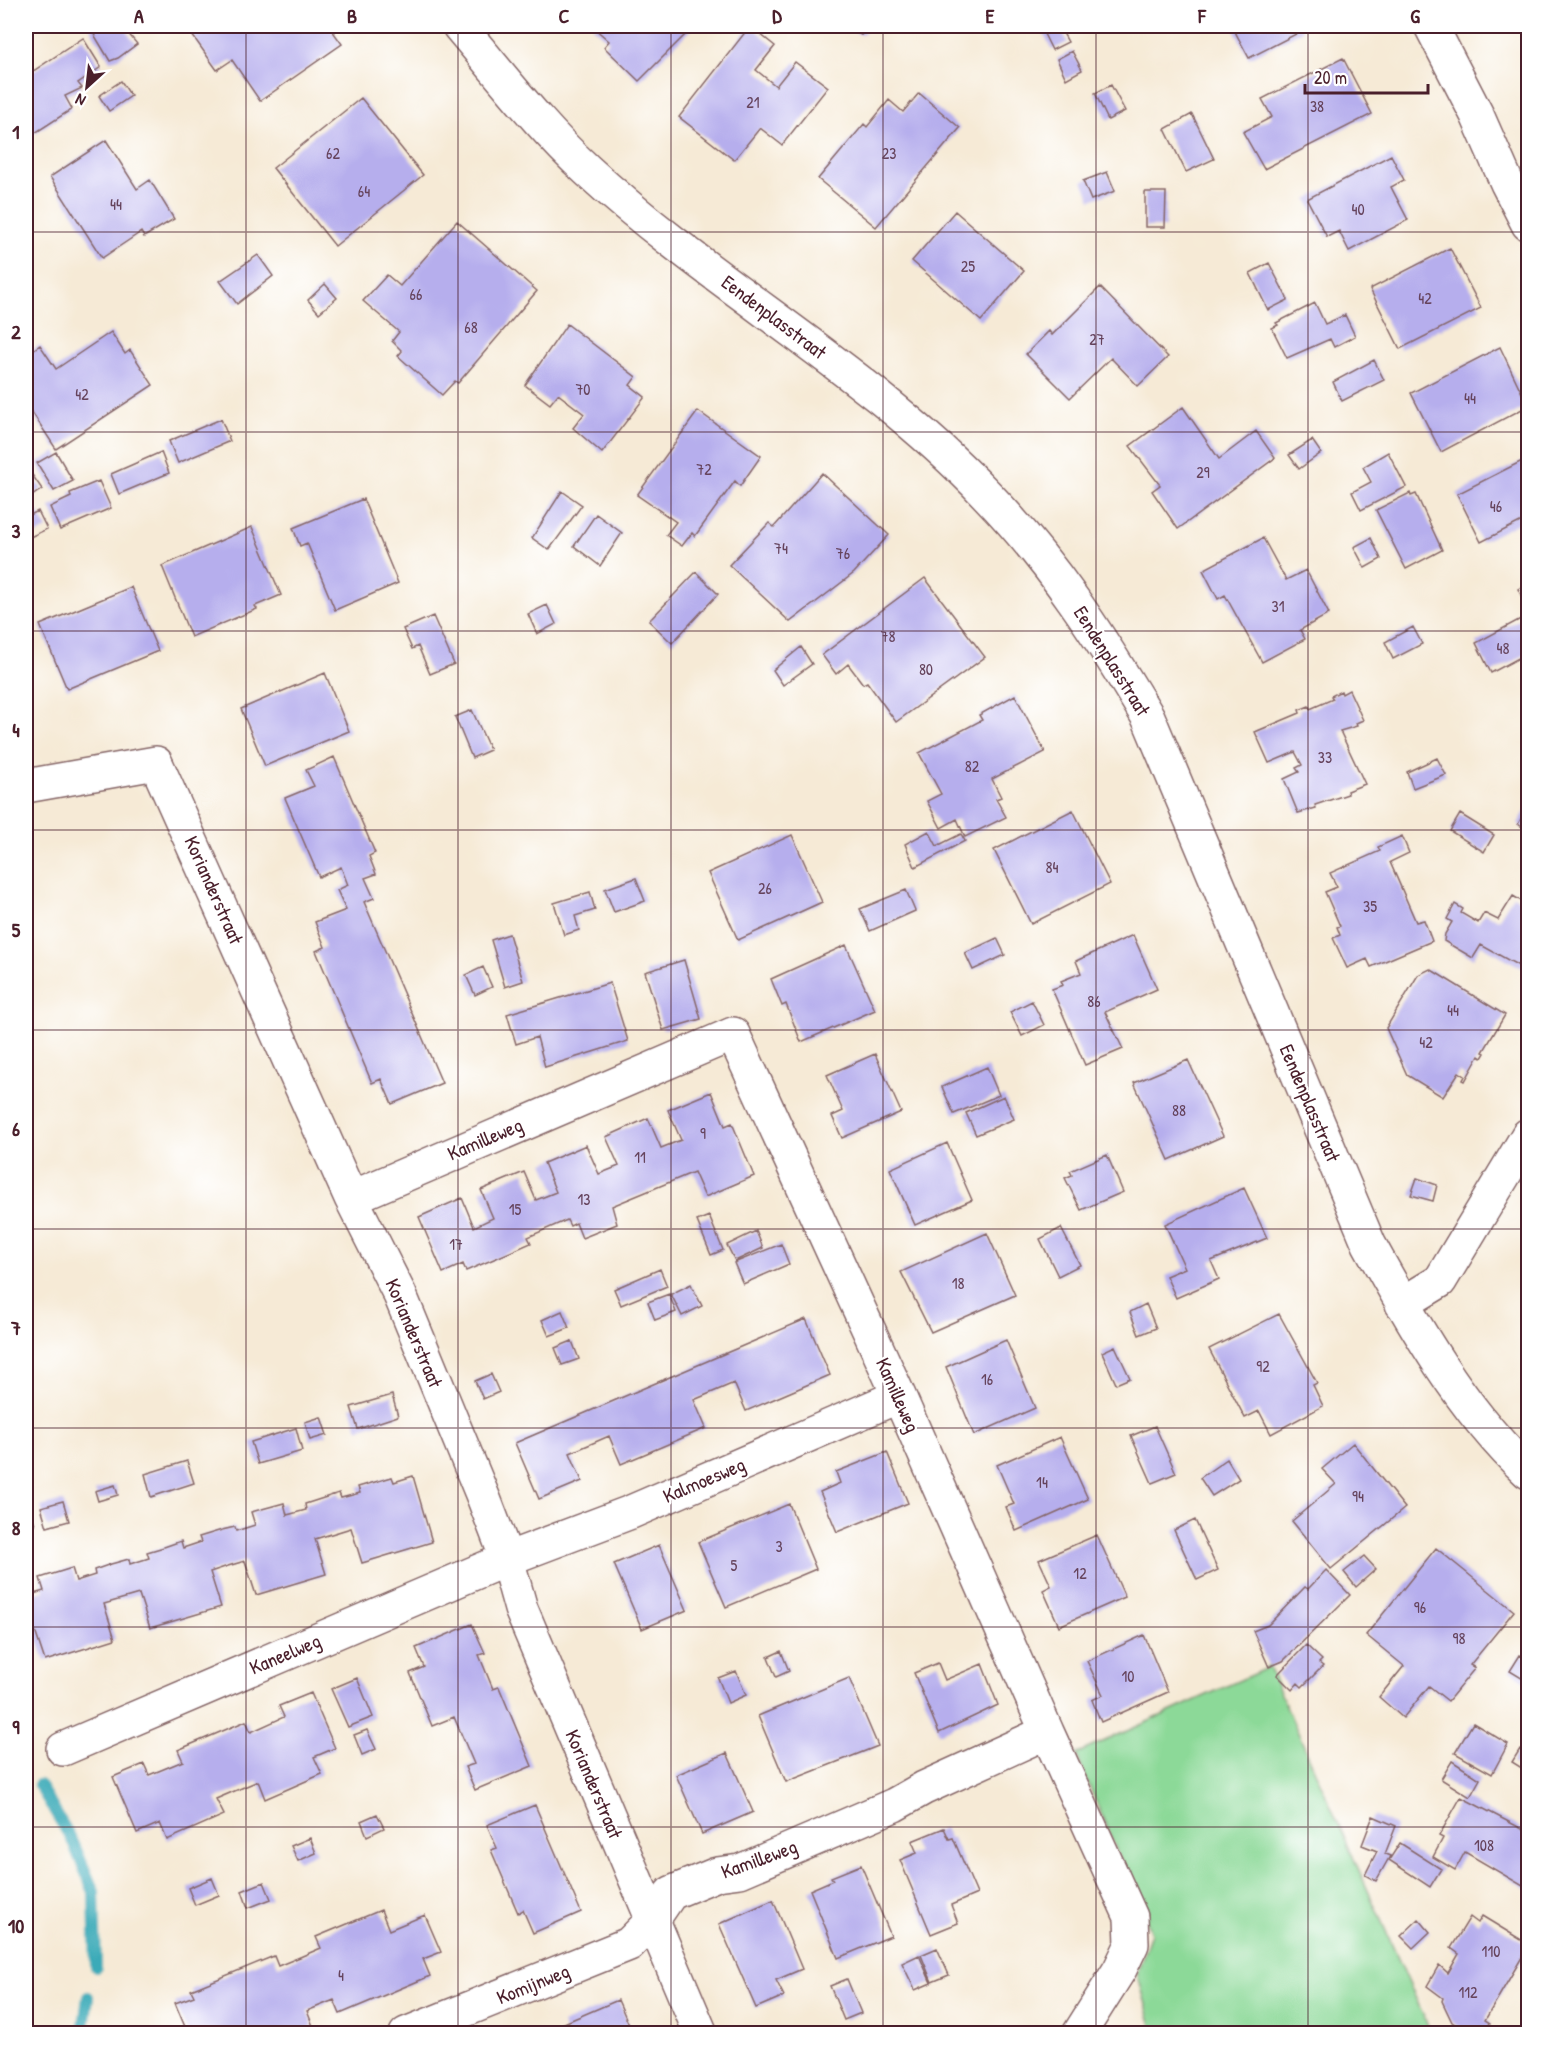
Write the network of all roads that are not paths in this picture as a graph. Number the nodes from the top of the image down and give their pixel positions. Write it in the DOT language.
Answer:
graph roads {
  1 [pos="459,26"];
  2 [pos="1431,26"];
  3 [pos="1528,224"];
  4 [pos="26,786"];
  5 [pos="1528,1135"];
  6 [pos="351,1198"];
  7 [pos="1402,1304"];
  8 [pos="899,1396"];
  9 [pos="1528,1472"];
  10 [pos="507,1559"];
  11 [pos="1047,1731"];
  12 [pos="63,1749"];
  13 [pos="652,1921"];
  14 [pos="406,2034"];
  15 [pos="701,2034"];
  16 [pos="1079,2034"];
  1 -- 7 [label="street, Eendenplasstraat"];
  2 -- 3 [label="street"];
  4 -- 6 [label="street, Korianderstraat"];
  5 -- 7 [label="street"];
  6 -- 8 [label="street, Kamilleweg"];
  6 -- 10 [label="street, Korianderstraat"];
  7 -- 9 [label="street, Eendenplasstraat"];
  8 -- 10 [label="street, Kalmoesweg"];
  8 -- 11 [label="street, Kamilleweg"];
  10 -- 12 [label="street, Kaneelweg"];
  10 -- 13 [label="street, Korianderstraat"];
  11 -- 13 [label="street, Kamilleweg"];
  11 -- 16 [label="street"];
  13 -- 14 [label="street, Komijnweg"];
  13 -- 15 [label="street, Korianderstraat"];
}
